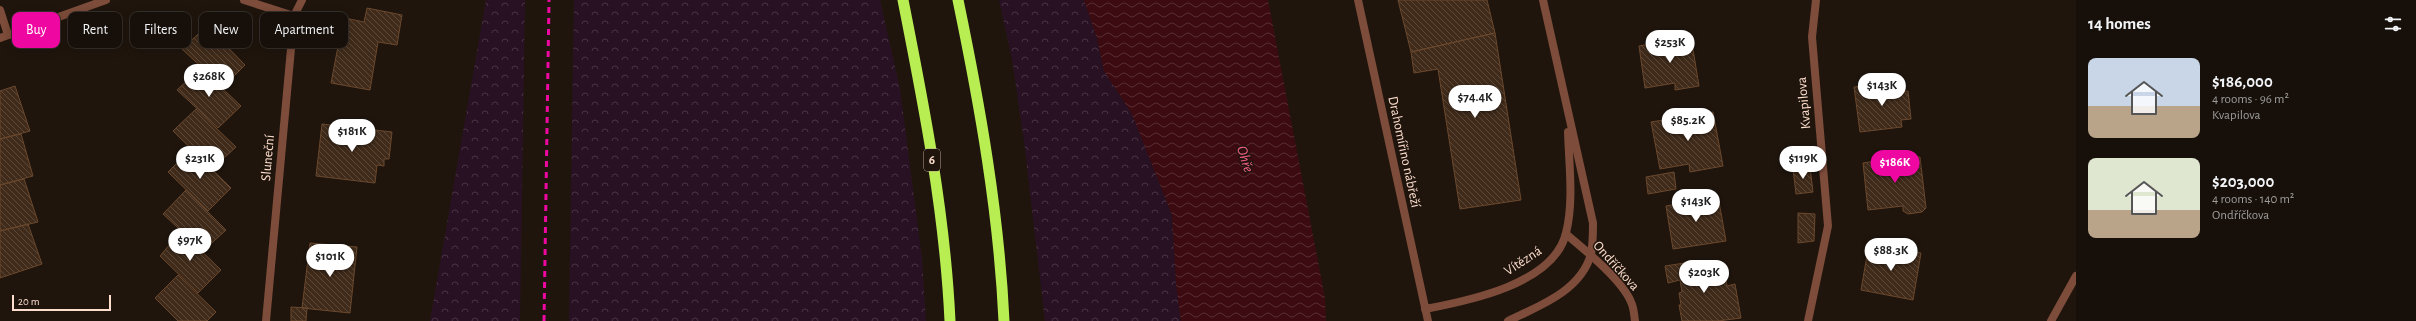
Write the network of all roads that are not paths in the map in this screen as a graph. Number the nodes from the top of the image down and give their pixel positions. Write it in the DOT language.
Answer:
graph roads {
  1 [pos="106,0"];
  2 [pos="244,0"];
  3 [pos="302,0"];
  4 [pos="903,0"];
  5 [pos="958,0"];
  6 [pos="1358,0"];
  7 [pos="1543,0"];
  8 [pos="1816,0"];
  9 [pos="0,10"];
  10 [pos="282,12"];
  11 [pos="296,12"];
  12 [pos="8,35"];
  13 [pos="0,38"];
  14 [pos="291,48"];
  15 [pos="1568,115"];
  16 [pos="1566,234"];
  17 [pos="1591,254"];
  18 [pos="2076,276"];
  19 [pos="1425,309"];
  20 [pos="266,321"];
  21 [pos="950,321"];
  22 [pos="1004,321"];
  23 [pos="1428,321"];
  24 [pos="1508,321"];
  25 [pos="1635,321"];
  26 [pos="1808,321"];
  27 [pos="2051,321"];
  1 -- 12 [label="street"];
  2 -- 10 [label="street"];
  3 -- 11 [label="street, Sluneční"];
  4 -- 21 [label="highway, 6"];
  5 -- 22 [label="highway"];
  6 -- 19 [label="street, Drahomířino nábřeží"];
  7 -- 15 [label="street, Vítězná"];
  8 -- 26 [label="street, Kvapilova"];
  9 -- 12 [label="street"];
  12 -- 13 [label="street"];
  14 -- 20 [label="street, Sluneční"];
  15 -- 16 [label="street, Vítězná"];
  15 -- 17 [label="street, Vítězná"];
  16 -- 17 [label="street, Ondříčkova"];
  16 -- 19 [label="street, Vítězná"];
  17 -- 24 [label="street, Vítězná"];
  17 -- 25 [label="street, Ondříčkova"];
  18 -- 27 [label="street"];
  19 -- 23 [label="street"];
}
